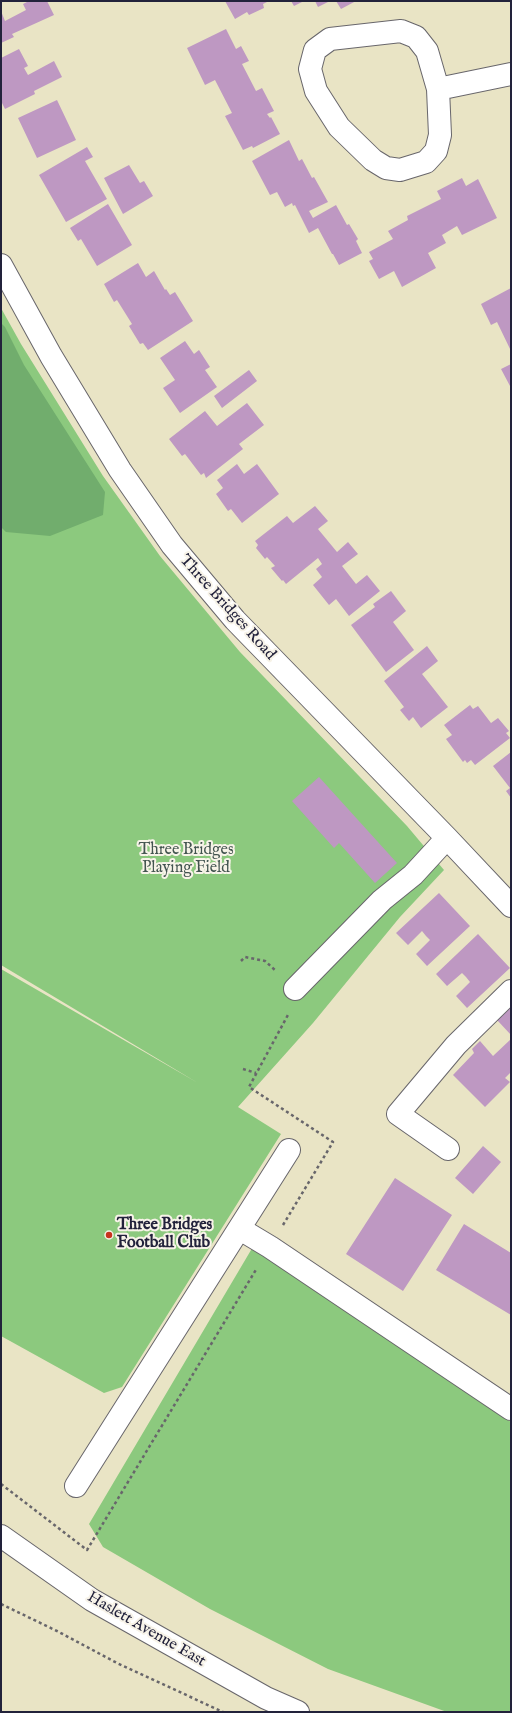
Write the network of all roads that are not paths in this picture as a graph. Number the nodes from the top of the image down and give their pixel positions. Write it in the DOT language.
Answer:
graph roads {
  1 [pos="511,74"];
  2 [pos="438,89"];
  3 [pos="1,265"];
  4 [pos="448,838"];
  5 [pos="511,906"];
  6 [pos="295,989"];
  7 [pos="511,991"];
  8 [pos="448,1148"];
  9 [pos="288,1150"];
  10 [pos="240,1229"];
  11 [pos="511,1409"];
  12 [pos="76,1486"];
  13 [pos="1,1536"];
  14 [pos="298,1712"];
  1 -- 2 [label="street"];
  2 -- 2 [label="street"];
  3 -- 4 [label="street, Three Bridges Road"];
  4 -- 5 [label="street, Three Bridges Road"];
  4 -- 6 [label="street"];
  7 -- 8 [label="street"];
  9 -- 10 [label="street"];
  10 -- 11 [label="street"];
  10 -- 12 [label="street"];
  13 -- 14 [label="street, Haslett Avenue East"];
}
